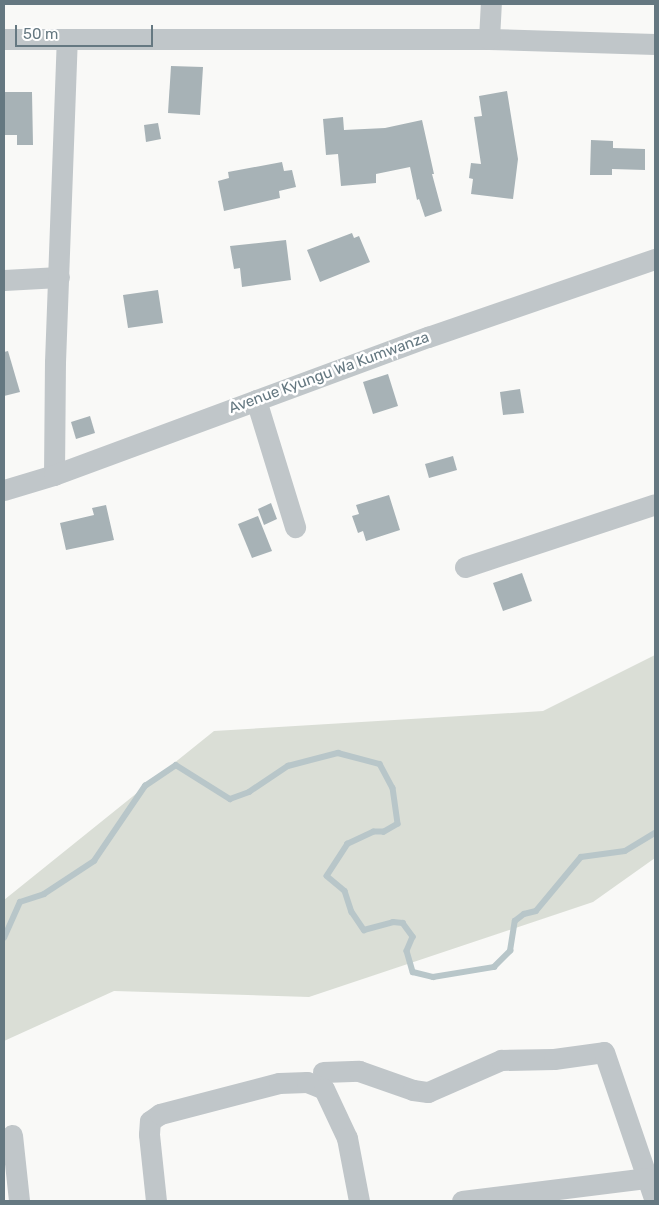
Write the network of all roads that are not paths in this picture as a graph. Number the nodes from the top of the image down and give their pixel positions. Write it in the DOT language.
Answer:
graph roads {
  1 [pos="491,4"];
  2 [pos="4,39"];
  3 [pos="67,39"];
  4 [pos="488,39"];
  5 [pos="655,44"];
  6 [pos="655,259"];
  7 [pos="59,277"];
  8 [pos="4,280"];
  9 [pos="256,400"];
  10 [pos="54,475"];
  11 [pos="4,490"];
  12 [pos="655,504"];
  13 [pos="295,527"];
  14 [pos="465,567"];
  15 [pos="323,1072"];
  16 [pos="12,1135"];
  17 [pos="646,1178"];
  18 [pos="19,1201"];
  19 [pos="156,1201"];
  20 [pos="359,1201"];
  21 [pos="462,1201"];
  22 [pos="655,1201"];
  1 -- 4 [label="street"];
  2 -- 3 [label="street"];
  3 -- 4 [label="street"];
  3 -- 7 [label="street"];
  4 -- 5 [label="street"];
  6 -- 9 [label="street, Avenue Kyungu Wa Kumwanza"];
  7 -- 8 [label="street"];
  7 -- 10 [label="street"];
  9 -- 10 [label="street, Avenue Kyungu Wa Kumwanza"];
  9 -- 13 [label="street"];
  10 -- 11 [label="street, Avenue Kyungu Wa Kumwanza"];
  12 -- 14 [label="street"];
  15 -- 17 [label="street"];
  16 -- 18 [label="street"];
  17 -- 21 [label="street"];
  17 -- 22 [label="street"];
  19 -- 20 [label="street"];
}
